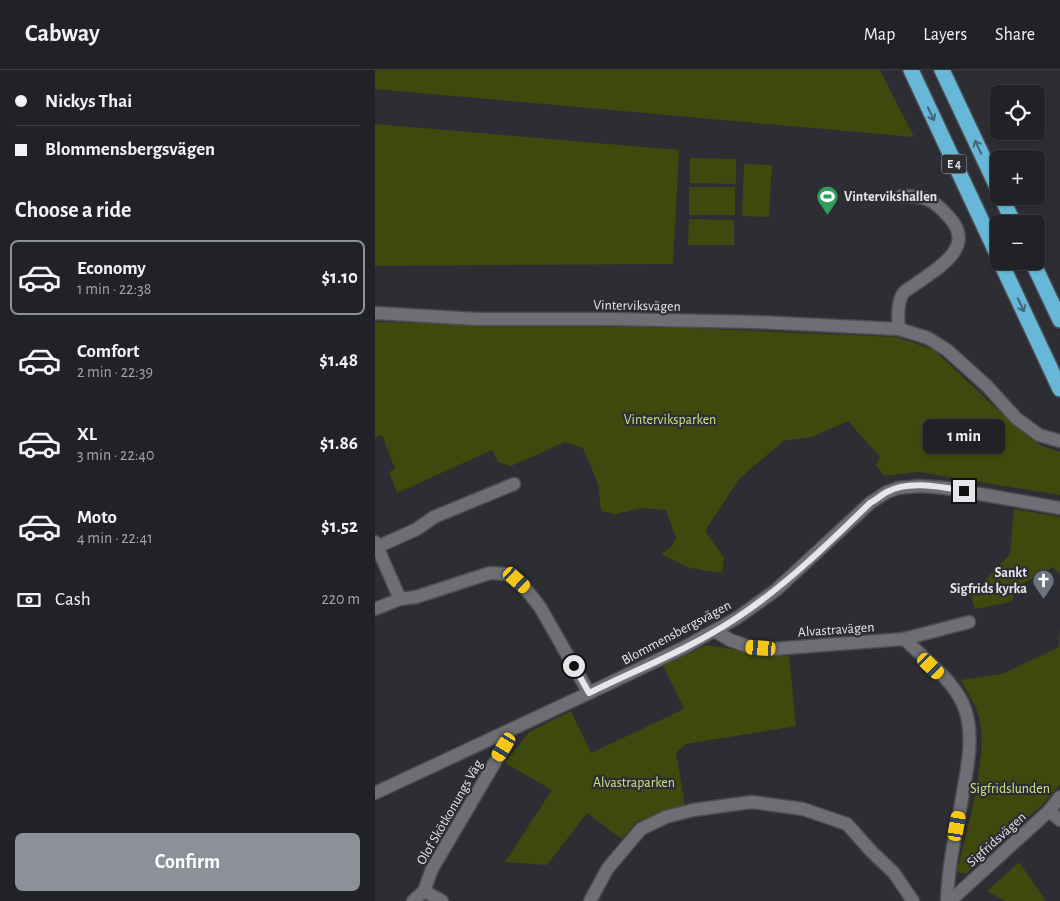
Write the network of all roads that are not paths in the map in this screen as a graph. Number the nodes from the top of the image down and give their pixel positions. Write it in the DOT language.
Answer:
graph roads {
  1 [pos="911,70"];
  2 [pos="942,70"];
  3 [pos="990,172"];
  4 [pos="901,196"];
  5 [pos="990,241"];
  6 [pos="1004,270"];
  7 [pos="1036,270"];
  8 [pos="375,313"];
  9 [pos="1060,320"];
  10 [pos="899,329"];
  11 [pos="1060,389"];
  12 [pos="1060,441"];
  13 [pos="514,484"];
  14 [pos="1060,508"];
  15 [pos="376,545"];
  16 [pos="401,599"];
  17 [pos="375,609"];
  18 [pos="969,622"];
  19 [pos="715,631"];
  20 [pos="904,639"];
  21 [pos="589,693"];
  22 [pos="502,735"];
  23 [pos="375,793"];
  24 [pos="1060,797"];
  25 [pos="1049,811"];
  26 [pos="1060,820"];
  27 [pos="425,891"];
  28 [pos="413,901"];
  29 [pos="442,901"];
  30 [pos="590,901"];
  31 [pos="913,901"];
  32 [pos="947,901"];
  33 [pos="950,901"];
  1 -- 5 [label="highway, E 4, one-way"];
  3 -- 2 [label="highway, E 4, one-way"];
  4 -- 10 [label="street"];
  6 -- 11 [label="highway, E 4, one-way"];
  7 -- 9 [label="highway"];
  8 -- 10 [label="street, Vinterviksvägen"];
  10 -- 12 [label="street, Vinterviksvägen"];
  13 -- 15 [label="street"];
  14 -- 19 [label="street, Blommensbergsvägen"];
  15 -- 16 [label="street"];
  16 -- 17 [label="street"];
  16 -- 21 [label="street"];
  18 -- 20 [label="street, Alvastravägen"];
  19 -- 20 [label="street, Alvastravägen"];
  19 -- 21 [label="street, Blommensbergsvägen"];
  20 -- 32 [label="street"];
  21 -- 22 [label="street, Blommensbergsvägen"];
  22 -- 23 [label="street, Blommensbergsvägen"];
  22 -- 27 [label="street, Olof Skötkonungs Väg"];
  24 -- 25 [label="street, Sigfridsvägen"];
  25 -- 26 [label="street"];
  25 -- 33 [label="street, Sigfridsvägen"];
  27 -- 28 [label="street"];
  27 -- 29 [label="street"];
  30 -- 31 [label="street"];
}
